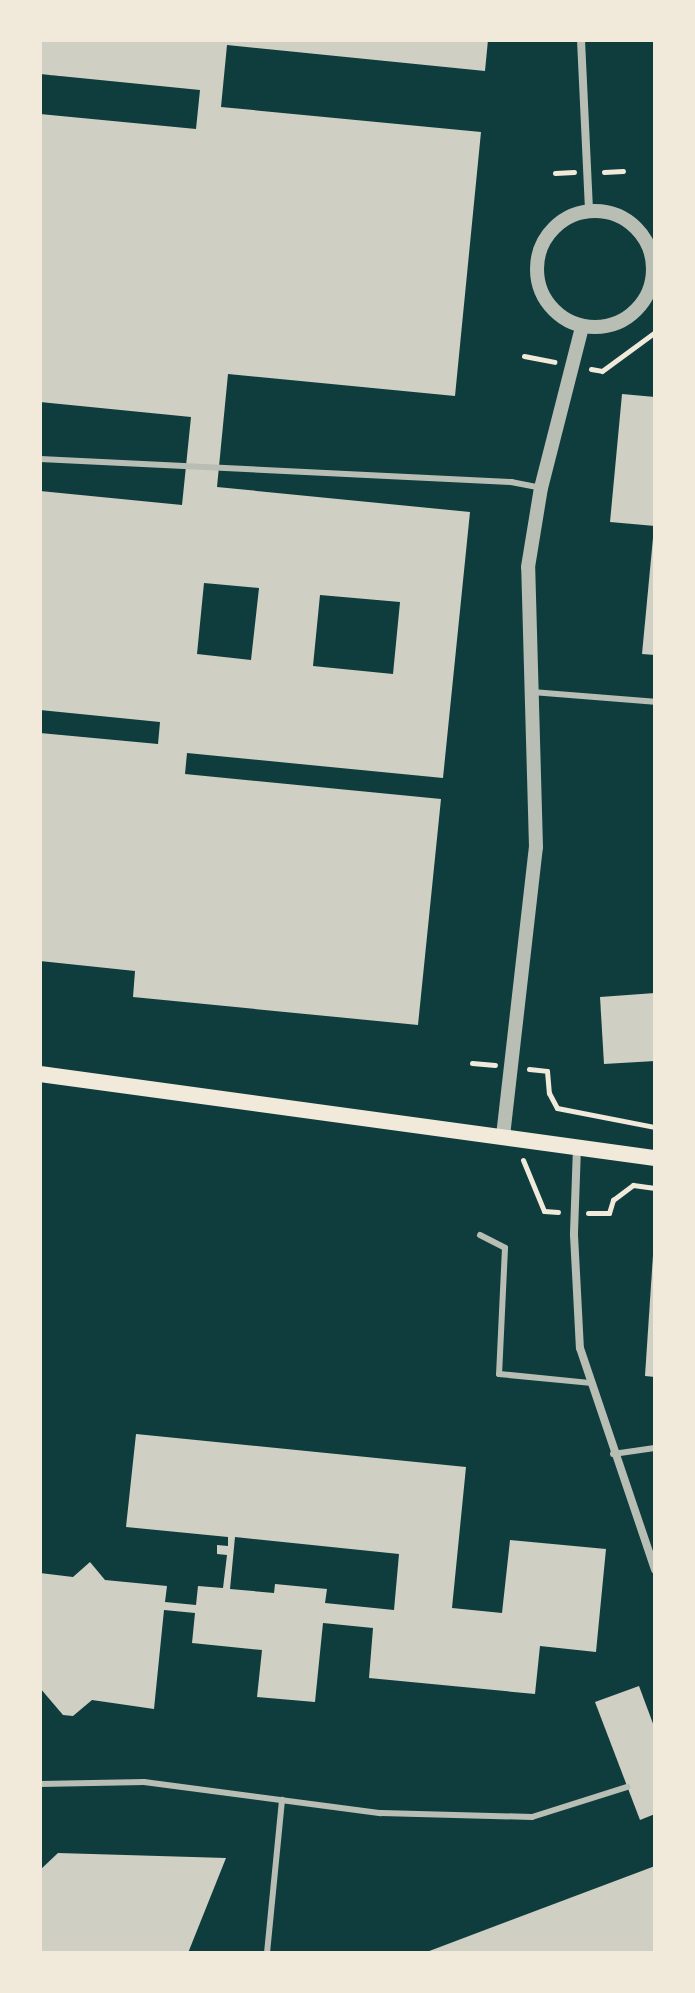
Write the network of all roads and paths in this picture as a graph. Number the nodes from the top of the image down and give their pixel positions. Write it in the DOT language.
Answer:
graph roads {
  1 [pos="581,40"];
  2 [pos="589,211"];
  3 [pos="654,274"];
  4 [pos="582,327"];
  5 [pos="40,459"];
  6 [pos="541,488"];
  7 [pos="528,692"];
  8 [pos="655,702"];
  9 [pos="511,1066"];
  10 [pos="40,1074"];
  11 [pos="655,1127"];
  12 [pos="503,1136"];
  13 [pos="577,1146"];
  14 [pos="655,1158"];
  15 [pos="655,1188"];
  16 [pos="573,1213"];
  17 [pos="480,1235"];
  18 [pos="590,1383"];
  19 [pos="655,1448"];
  20 [pos="613,1454"];
  21 [pos="655,1570"];
  22 [pos="40,1784"];
  23 [pos="627,1787"];
  24 [pos="282,1800"];
  25 [pos="267,1953"];
  1 -- 2 [label="street"];
  2 -- 3 [label="street"];
  2 -- 4 [label="street"];
  3 -- 4 [label="street"];
  4 -- 6 [label="street"];
  5 -- 6 [label="lane"];
  6 -- 7 [label="street"];
  7 -- 8 [label="lane"];
  7 -- 9 [label="street"];
  9 -- 11 [label="path"];
  9 -- 12 [label="street"];
  10 -- 12 [label="main road"];
  12 -- 13 [label="main road"];
  13 -- 14 [label="main road"];
  13 -- 16 [label="street"];
  15 -- 16 [label="path"];
  16 -- 18 [label="street"];
  17 -- 18 [label="lane"];
  18 -- 20 [label="street"];
  19 -- 20 [label="lane"];
  20 -- 21 [label="street"];
  22 -- 24 [label="lane"];
  23 -- 24 [label="lane"];
  24 -- 25 [label="lane"];
}
